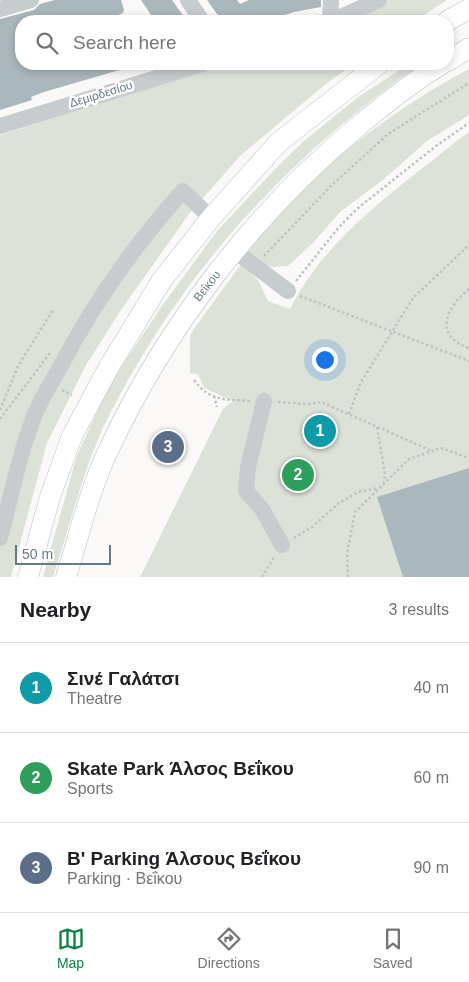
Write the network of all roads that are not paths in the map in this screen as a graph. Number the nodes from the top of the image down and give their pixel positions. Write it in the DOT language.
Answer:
graph roads {
  1 [pos="31,0"];
  2 [pos="188,0"];
  3 [pos="331,0"];
  4 [pos="379,0"];
  5 [pos="0,9"];
  6 [pos="469,9"];
  7 [pos="198,15"];
  8 [pos="331,15"];
  9 [pos="345,15"];
  10 [pos="454,17"];
  11 [pos="469,48"];
  12 [pos="454,57"];
  13 [pos="182,70"];
  14 [pos="371,70"];
  15 [pos="433,70"];
  16 [pos="0,126"];
  17 [pos="211,218"];
  18 [pos="235,251"];
  19 [pos="288,291"];
  20 [pos="264,402"];
  21 [pos="0,538"];
  22 [pos="282,544"];
  23 [pos="28,577"];
  24 [pos="66,577"];
  1 -- 5 [label="street"];
  2 -- 7 [label="street"];
  3 -- 8 [label="street"];
  4 -- 9 [label="street"];
  6 -- 10 [label="main road"];
  11 -- 12 [label="main road"];
  13 -- 16 [label="street, Δεμιρδεσίου"];
  14 -- 17 [label="main road"];
  15 -- 18 [label="main road, Βεΐκου"];
  17 -- 21 [label="street"];
  17 -- 23 [label="main road"];
  18 -- 19 [label="street"];
  18 -- 24 [label="main road, Βεΐκου"];
  20 -- 22 [label="street"];
}
